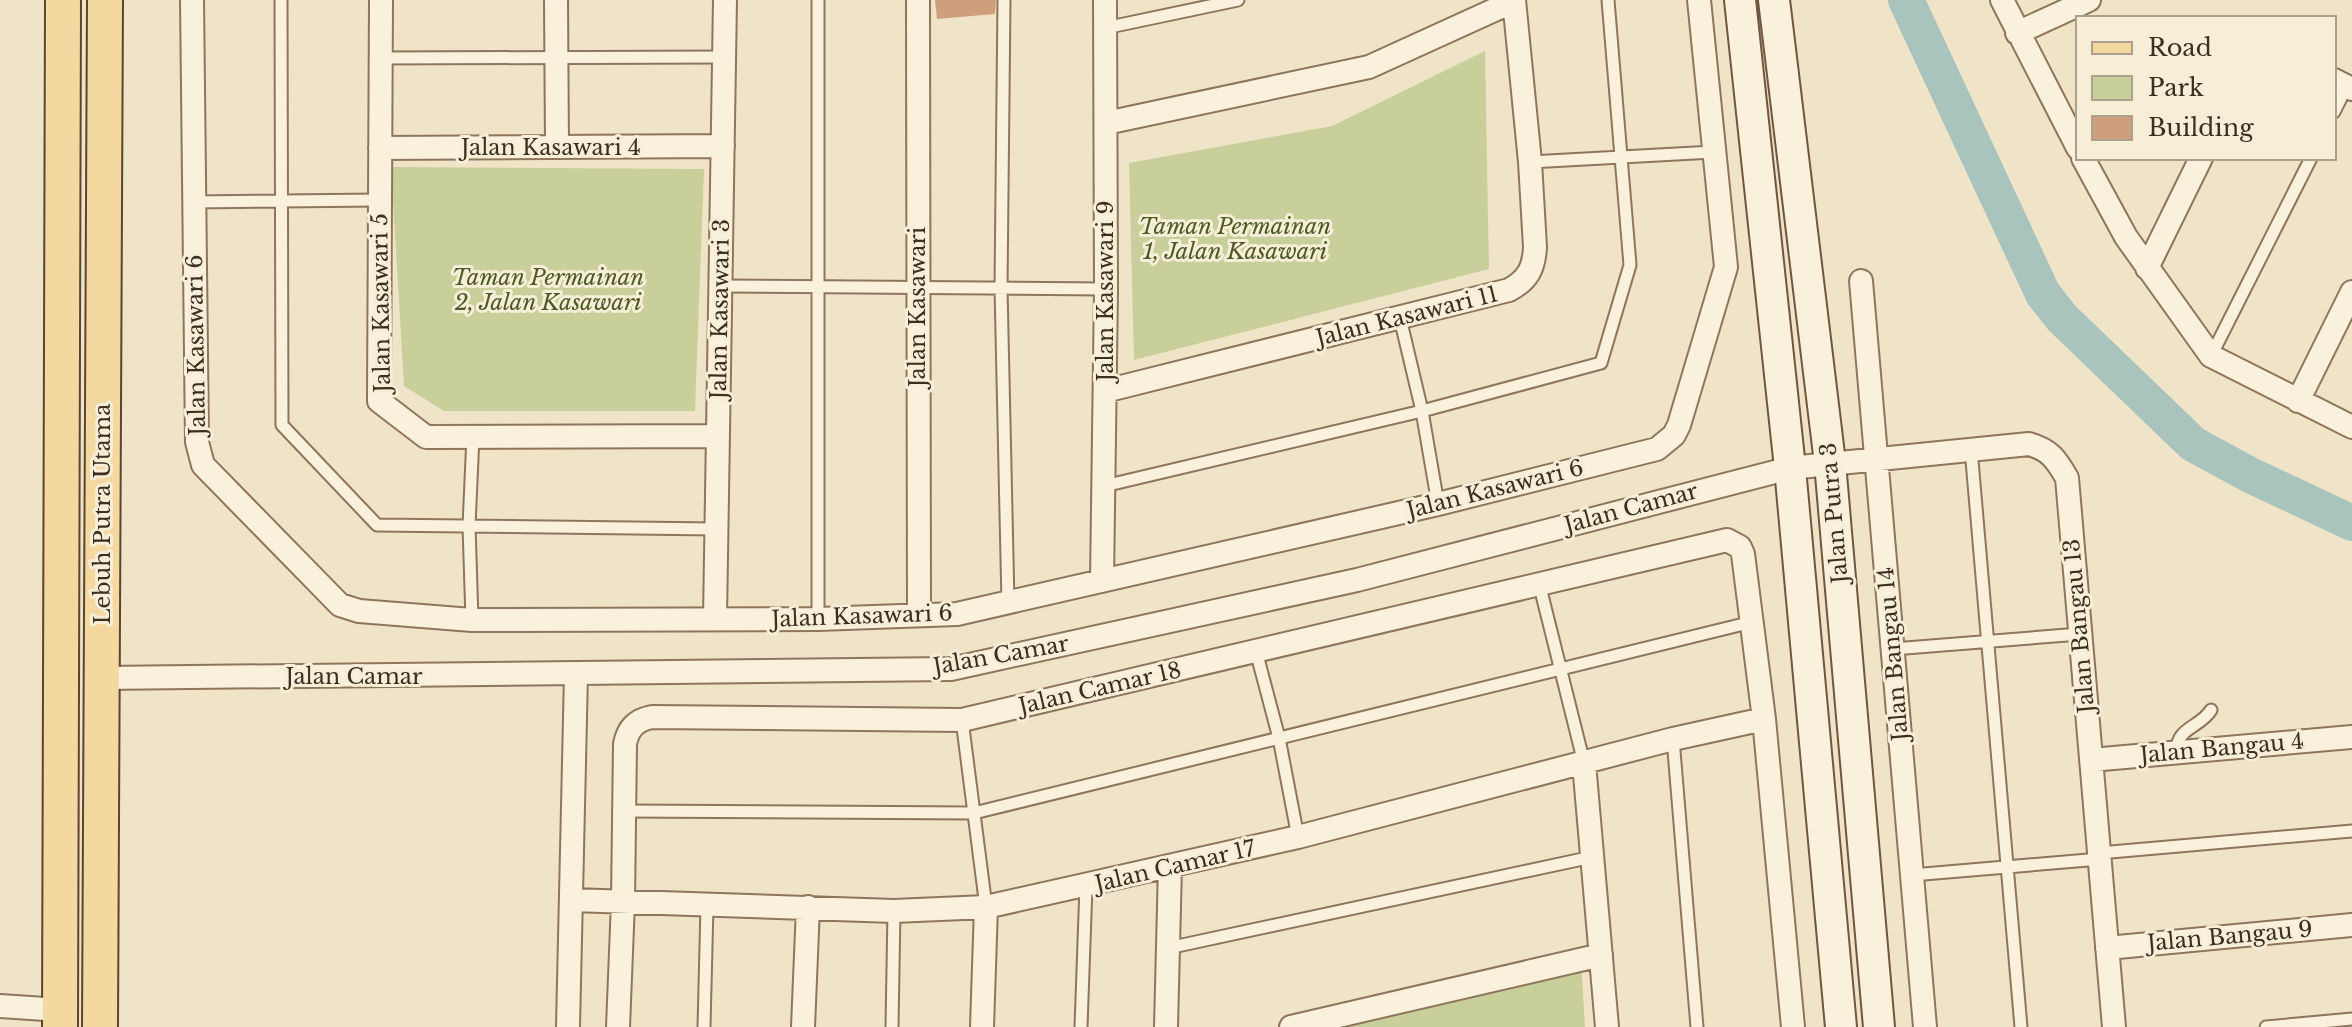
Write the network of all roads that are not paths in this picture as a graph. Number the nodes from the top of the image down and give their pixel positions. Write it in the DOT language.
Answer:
graph roads {
  1 [pos="63,0"];
  2 [pos="105,0"];
  3 [pos="192,0"];
  4 [pos="281,0"];
  5 [pos="381,0"];
  6 [pos="556,0"];
  7 [pos="725,0"];
  8 [pos="818,0"];
  9 [pos="918,0"];
  10 [pos="1004,0"];
  11 [pos="1105,0"];
  12 [pos="1238,0"];
  13 [pos="1514,0"];
  14 [pos="1608,0"];
  15 [pos="1699,0"];
  16 [pos="1740,0"];
  17 [pos="1774,0"];
  18 [pos="2002,0"];
  19 [pos="2089,0"];
  20 [pos="1105,28"];
  21 [pos="2017,33"];
  22 [pos="724,57"];
  23 [pos="380,58"];
  24 [pos="556,59"];
  25 [pos="2344,85"];
  26 [pos="2336,107"];
  27 [pos="1106,123"];
  28 [pos="2076,144"];
  29 [pos="723,146"];
  30 [pos="557,147"];
  31 [pos="380,148"];
  32 [pos="1713,152"];
  33 [pos="1620,155"];
  34 [pos="2084,160"];
  35 [pos="2200,160"];
  36 [pos="2310,160"];
  37 [pos="1530,162"];
  38 [pos="380,200"];
  39 [pos="194,202"];
  40 [pos="280,202"];
  41 [pos="2147,268"];
  42 [pos="1861,281"];
  43 [pos="720,286"];
  44 [pos="819,287"];
  45 [pos="917,288"];
  46 [pos="1001,288"];
  47 [pos="1106,289"];
  48 [pos="2352,292"];
  49 [pos="1400,318"];
  50 [pos="2211,356"];
  51 [pos="1105,391"];
  52 [pos="2298,401"];
  53 [pos="1422,411"];
  54 [pos="2352,427"];
  55 [pos="473,436"];
  56 [pos="718,436"];
  57 [pos="1971,449"];
  58 [pos="1877,458"];
  59 [pos="1830,463"];
  60 [pos="1790,468"];
  61 [pos="1104,486"];
  62 [pos="1438,504"];
  63 [pos="469,526"];
  64 [pos="716,529"];
  65 [pos="1102,581"];
  66 [pos="1539,583"];
  67 [pos="1008,603"];
  68 [pos="919,614"];
  69 [pos="715,618"];
  70 [pos="818,619"];
  71 [pos="472,620"];
  72 [pos="1752,622"];
  73 [pos="2080,634"];
  74 [pos="1988,642"];
  75 [pos="1893,649"];
  76 [pos="1256,651"];
  77 [pos="1560,667"];
  78 [pos="576,674"];
  79 [pos="102,678"];
  80 [pos="2211,710"];
  81 [pos="1764,719"];
  82 [pos="962,720"];
  83 [pos="2352,737"];
  84 [pos="1279,738"];
  85 [pos="1673,739"];
  86 [pos="2177,752"];
  87 [pos="2091,760"];
  88 [pos="1584,763"];
  89 [pos="623,811"];
  90 [pos="974,813"];
  91 [pos="2352,831"];
  92 [pos="1298,837"];
  93 [pos="2099,856"];
  94 [pos="1592,857"];
  95 [pos="1170,866"];
  96 [pos="2007,867"];
  97 [pos="1912,875"];
  98 [pos="1086,886"];
  99 [pos="572,900"];
  100 [pos="623,902"];
  101 [pos="707,906"];
  102 [pos="808,907"];
  103 [pos="986,907"];
  104 [pos="894,911"];
  105 [pos="2352,925"];
  106 [pos="1168,948"];
  107 [pos="2107,948"];
  108 [pos="1601,955"];
  109 [pos="0,1006"];
  110 [pos="60,1018"];
  111 [pos="2352,1019"];
  112 [pos="100,1027"];
  113 [pos="568,1027"];
  114 [pos="618,1027"];
  115 [pos="704,1027"];
  116 [pos="803,1027"];
  117 [pos="892,1027"];
  118 [pos="982,1027"];
  119 [pos="1081,1027"];
  120 [pos="1166,1027"];
  121 [pos="1291,1027"];
  122 [pos="1607,1027"];
  123 [pos="1697,1027"];
  124 [pos="1793,1027"];
  125 [pos="1841,1027"];
  126 [pos="1879,1027"];
  127 [pos="1925,1027"];
  128 [pos="2021,1027"];
  129 [pos="2114,1027"];
  130 [pos="2266,1027"];
  1 -- 110 [label="main road, Lebuh Putra Utama"];
  2 -- 79 [label="main road, Lebuh Putra Utama"];
  3 -- 39 [label="street, Jalan Kasawari 6"];
  4 -- 40 [label="lane"];
  5 -- 23 [label="street, Jalan Kasawari 5"];
  6 -- 24 [label="street"];
  7 -- 22 [label="street, Jalan Kasawari 3"];
  8 -- 44 [label="lane"];
  9 -- 45 [label="street, Jalan Kasawari"];
  10 -- 46 [label="lane"];
  11 -- 20 [label="street, Jalan Kasawari 9"];
  12 -- 20 [label="lane"];
  13 -- 27 [label="street"];
  13 -- 37 [label="street, Jalan Kasawari 11"];
  14 -- 33 [label="lane"];
  15 -- 32 [label="street, Jalan Kasawari 6"];
  16 -- 60 [label="street, Jalan Putra 3"];
  17 -- 59 [label="street, Jalan Putra 3"];
  18 -- 21 [label="street"];
  19 -- 21 [label="street"];
  20 -- 27 [label="street, Jalan Kasawari 9"];
  21 -- 28 [label="street"];
  22 -- 24 [label="lane"];
  22 -- 29 [label="street, Jalan Kasawari 3"];
  23 -- 24 [label="lane"];
  23 -- 31 [label="street, Jalan Kasawari 5"];
  24 -- 30 [label="street"];
  25 -- 26 [label="lane"];
  27 -- 47 [label="street, Jalan Kasawari 9"];
  29 -- 30 [label="street, Jalan Kasawari 4"];
  29 -- 43 [label="street, Jalan Kasawari 3"];
  30 -- 31 [label="street, Jalan Kasawari 4"];
  31 -- 38 [label="street, Jalan Kasawari 5"];
  32 -- 33 [label="lane"];
  32 -- 62 [label="street, Jalan Kasawari 6"];
  33 -- 37 [label="lane"];
  33 -- 53 [label="lane"];
  34 -- 41 [label="street"];
  35 -- 41 [label="street"];
  36 -- 50 [label="lane"];
  37 -- 49 [label="street, Jalan Kasawari 11"];
  38 -- 40 [label="lane"];
  38 -- 55 [label="street, Jalan Kasawari 5"];
  39 -- 40 [label="lane"];
  39 -- 71 [label="street, Jalan Kasawari 6"];
  40 -- 63 [label="lane"];
  41 -- 50 [label="street"];
  42 -- 58 [label="street, Jalan Bangau 14"];
  43 -- 44 [label="lane"];
  43 -- 56 [label="street, Jalan Kasawari 3"];
  44 -- 45 [label="lane"];
  44 -- 70 [label="lane"];
  45 -- 46 [label="lane"];
  45 -- 68 [label="street, Jalan Kasawari"];
  46 -- 47 [label="lane"];
  46 -- 67 [label="lane"];
  47 -- 51 [label="street, Jalan Kasawari 9"];
  48 -- 52 [label="street"];
  49 -- 51 [label="street, Jalan Kasawari 11"];
  49 -- 53 [label="lane"];
  50 -- 52 [label="street"];
  51 -- 61 [label="street, Jalan Kasawari 9"];
  52 -- 54 [label="street"];
  53 -- 61 [label="lane"];
  53 -- 62 [label="lane"];
  55 -- 56 [label="street, Jalan Kasawari 5"];
  55 -- 63 [label="lane"];
  56 -- 64 [label="street, Jalan Kasawari 3"];
  57 -- 58 [label="street, Jalan Bangau 13"];
  57 -- 73 [label="street, Jalan Bangau 13"];
  57 -- 74 [label="lane"];
  58 -- 59 [label="street, Jalan Bangau 13"];
  58 -- 75 [label="street, Jalan Bangau 14"];
  59 -- 60 [label="street, Jalan Camar"];
  59 -- 126 [label="street, Jalan Putra 3"];
  60 -- 78 [label="street, Jalan Camar"];
  60 -- 125 [label="street, Jalan Putra 3"];
  61 -- 65 [label="street, Jalan Kasawari 9"];
  62 -- 65 [label="street, Jalan Kasawari 6"];
  63 -- 64 [label="lane"];
  63 -- 71 [label="lane"];
  64 -- 69 [label="street, Jalan Kasawari 3"];
  65 -- 67 [label="street, Jalan Kasawari 6"];
  66 -- 72 [label="street, Jalan Camar 18"];
  66 -- 76 [label="street, Jalan Camar 18"];
  66 -- 77 [label="lane"];
  67 -- 68 [label="street, Jalan Kasawari 6"];
  68 -- 70 [label="street, Jalan Kasawari 6"];
  69 -- 70 [label="street, Jalan Kasawari 6"];
  69 -- 71 [label="street, Jalan Kasawari 6"];
  72 -- 77 [label="lane"];
  72 -- 81 [label="street"];
  73 -- 74 [label="lane"];
  73 -- 87 [label="street, Jalan Bangau 13"];
  74 -- 75 [label="lane"];
  74 -- 96 [label="lane"];
  75 -- 97 [label="street, Jalan Bangau 14"];
  76 -- 82 [label="street, Jalan Camar 18"];
  76 -- 84 [label="lane"];
  77 -- 84 [label="lane"];
  77 -- 88 [label="lane"];
  78 -- 79 [label="street, Jalan Camar"];
  78 -- 99 [label="street"];
  79 -- 112 [label="main road, Lebuh Putra Utama"];
  80 -- 86 [label="lane"];
  81 -- 85 [label="street, Jalan Camar 17"];
  81 -- 124 [label="street"];
  82 -- 89 [label="street, Jalan Camar 18"];
  82 -- 90 [label="lane"];
  83 -- 86 [label="street, Jalan Bangau 4"];
  84 -- 90 [label="lane"];
  84 -- 92 [label="lane"];
  85 -- 88 [label="street, Jalan Camar 17"];
  85 -- 123 [label="lane"];
  86 -- 87 [label="street, Jalan Bangau 4"];
  87 -- 93 [label="street, Jalan Bangau 13"];
  88 -- 92 [label="street, Jalan Camar 17"];
  88 -- 94 [label="street"];
  89 -- 90 [label="lane"];
  89 -- 100 [label="street, Jalan Camar 18"];
  90 -- 103 [label="lane"];
  91 -- 93 [label="lane"];
  92 -- 95 [label="street, Jalan Camar 17"];
  93 -- 96 [label="lane"];
  93 -- 107 [label="street, Jalan Bangau 13"];
  94 -- 106 [label="lane"];
  94 -- 108 [label="street"];
  95 -- 98 [label="street, Jalan Camar 17"];
  95 -- 106 [label="street"];
  96 -- 97 [label="lane"];
  96 -- 128 [label="lane"];
  97 -- 127 [label="street, Jalan Bangau 14"];
  98 -- 103 [label="street, Jalan Camar 17"];
  98 -- 119 [label="lane"];
  99 -- 100 [label="street, Jalan Camar 17"];
  99 -- 113 [label="street"];
  100 -- 101 [label="street, Jalan Camar 17"];
  100 -- 114 [label="street, Jalan Camar 18"];
  101 -- 102 [label="street, Jalan Camar 17"];
  101 -- 115 [label="lane"];
  102 -- 104 [label="street, Jalan Camar 17"];
  102 -- 116 [label="street"];
  103 -- 104 [label="street, Jalan Camar 17"];
  103 -- 118 [label="street"];
  104 -- 117 [label="lane"];
  105 -- 107 [label="street, Jalan Bangau 9"];
  106 -- 120 [label="street"];
  107 -- 129 [label="street, Jalan Bangau 13"];
  108 -- 121 [label="street"];
  108 -- 122 [label="street"];
  109 -- 110 [label="street"];
  111 -- 130 [label="lane"];
}
